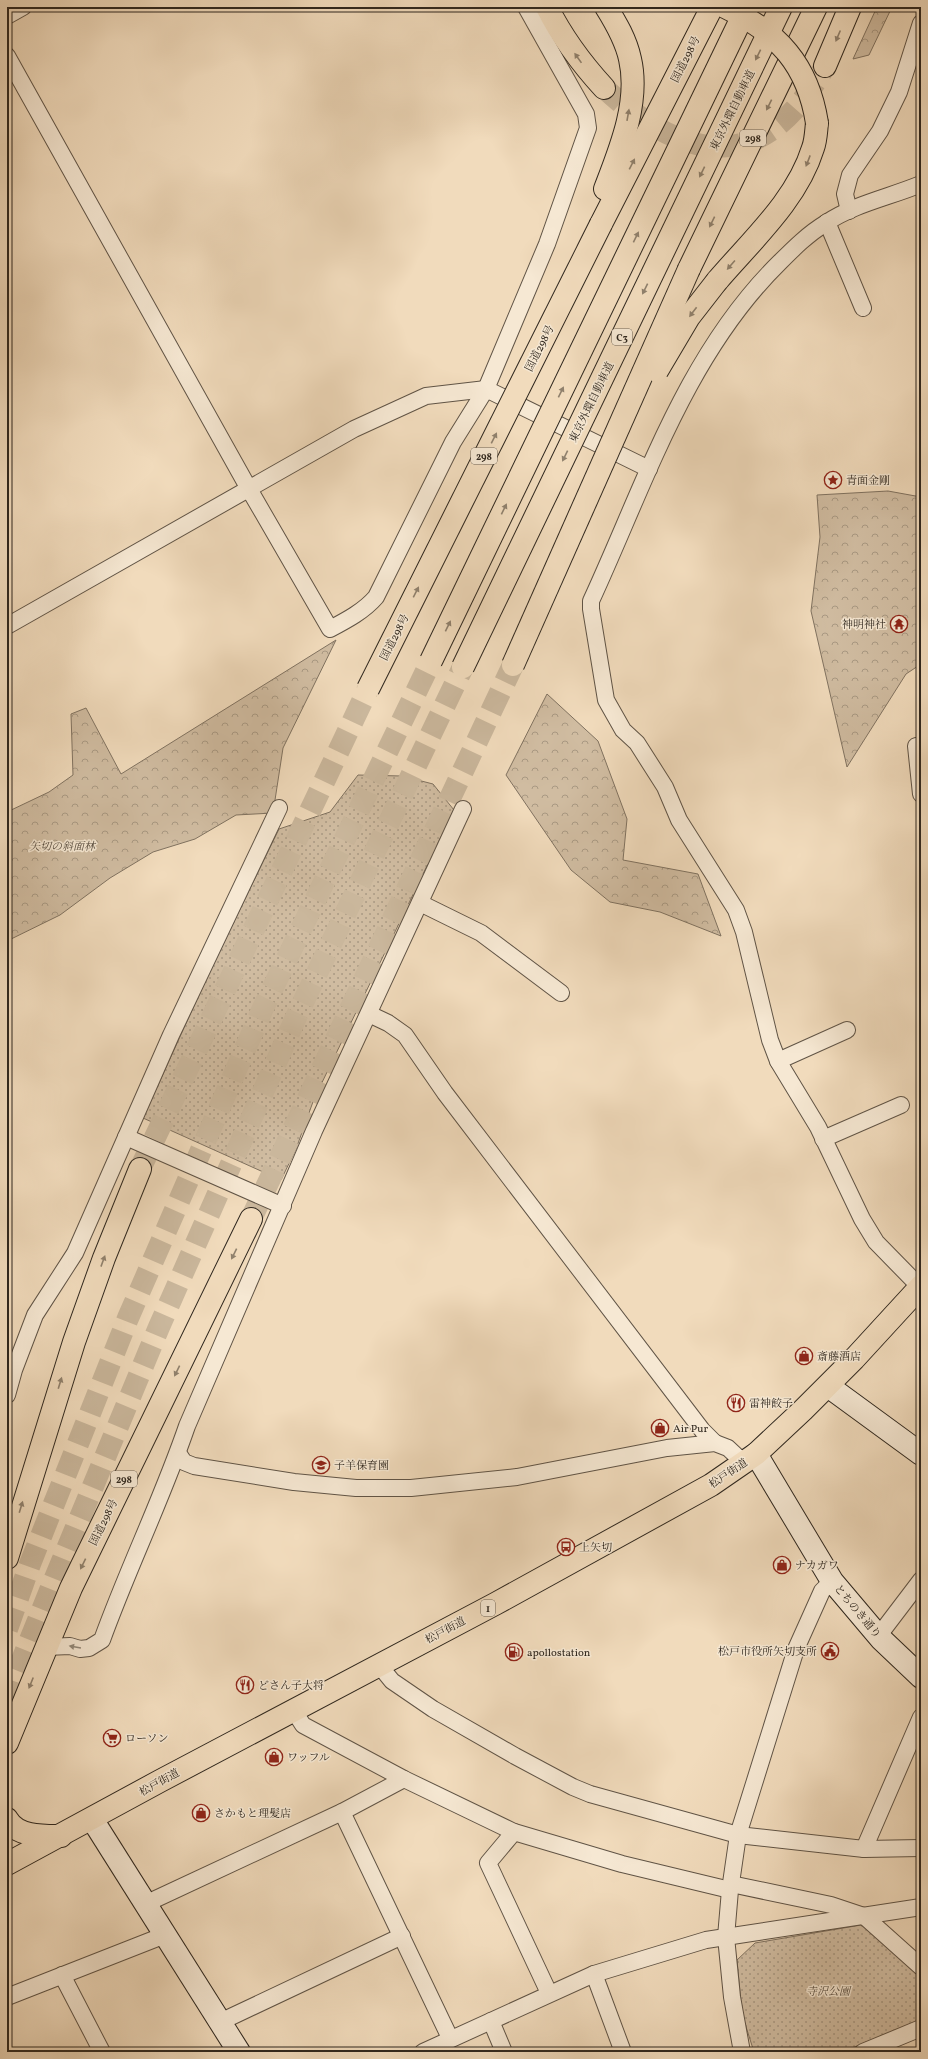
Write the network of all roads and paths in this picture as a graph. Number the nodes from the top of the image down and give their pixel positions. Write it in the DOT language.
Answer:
graph roads {
  1 [pos="23,7"];
  2 [pos="526,7"];
  3 [pos="547,7"];
  4 [pos="606,7"];
  5 [pos="712,7"];
  6 [pos="725,7"];
  7 [pos="747,7"];
  8 [pos="781,7"];
  9 [pos="816,7"];
  10 [pos="850,7"];
  11 [pos="7,16"];
  12 [pos="921,23"];
  13 [pos="7,56"];
  14 [pos="825,66"];
  15 [pos="604,88"];
  16 [pos="921,184"];
  17 [pos="849,211"];
  18 [pos="597,221"];
  19 [pos="826,222"];
  20 [pos="863,308"];
  21 [pos="486,388"];
  22 [pos="649,469"];
  23 [pos="249,489"];
  24 [pos="7,626"];
  25 [pos="527,632"];
  26 [pos="431,661"];
  27 [pos="513,665"];
  28 [pos="463,667"];
  29 [pos="368,689"];
  30 [pos="921,745"];
  31 [pos="921,794"];
  32 [pos="278,808"];
  33 [pos="463,809"];
  34 [pos="420,902"];
  35 [pos="561,993"];
  36 [pos="369,1014"];
  37 [pos="847,1030"];
  38 [pos="778,1061"];
  39 [pos="901,1105"];
  40 [pos="126,1137"];
  41 [pos="823,1139"];
  42 [pos="140,1169"];
  43 [pos="283,1206"];
  44 [pos="251,1219"];
  45 [pos="920,1287"];
  46 [pos="828,1386"];
  47 [pos="7,1395"];
  48 [pos="715,1443"];
  49 [pos="178,1453"];
  50 [pos="921,1454"];
  51 [pos="750,1458"];
  52 [pos="7,1558"];
  53 [pos="921,1580"];
  54 [pos="832,1581"];
  55 [pos="881,1639"];
  56 [pos="46,1647"];
  57 [pos="379,1665"];
  58 [pos="921,1677"];
  59 [pos="294,1710"];
  60 [pos="921,1717"];
  61 [pos="7,1743"];
  62 [pos="404,1779"];
  63 [pos="342,1812"];
  64 [pos="7,1819"];
  65 [pos="92,1819"];
  66 [pos="514,1832"];
  67 [pos="738,1835"];
  68 [pos="61,1836"];
  69 [pos="921,1848"];
  70 [pos="864,1849"];
  71 [pos="7,1864"];
  72 [pos="730,1887"];
  73 [pos="145,1904"];
  74 [pos="921,1907"];
  75 [pos="864,1916"];
  76 [pos="164,1935"];
  77 [pos="402,1936"];
  78 [pos="726,1937"];
  79 [pos="921,1967"];
  80 [pos="594,1974"];
  81 [pos="62,1975"];
  82 [pos="549,1993"];
  83 [pos="7,1997"];
  84 [pos="491,2021"];
  85 [pos="220,2022"];
  86 [pos="921,2028"];
  87 [pos="450,2038"];
  88 [pos="102,2052"];
  89 [pos="239,2052"];
  90 [pos="423,2052"];
  91 [pos="504,2052"];
  92 [pos="623,2052"];
  93 [pos="742,2052"];
  94 [pos="863,2052"];
  1 -- 11 [label="street"];
  2 -- 21 [label="street"];
  15 -- 3 [label="main road, one-way"];
  18 -- 4 [label="main road, 298, one-way"];
  18 -- 5 [label="main road, 国道298号 / 298, one-way"];
  6 -- 25 [label="main road, 298, one-way, bridge"];
  26 -- 7 [label="main road, one-way, bridge"];
  8 -- 28 [label="main road, 東京外環自動車道 / C3, one-way, bridge"];
  9 -- 25 [label="main road, 298, one-way, bridge"];
  10 -- 14 [label="main road, one-way"];
  12 -- 17 [label="street"];
  13 -- 23 [label="street"];
  16 -- 17 [label="street"];
  17 -- 19 [label="street"];
  29 -- 18 [label="main road, 国道298号 / 298, one-way, bridge"];
  19 -- 20 [label="street"];
  19 -- 22 [label="street"];
  21 -- 22 [label="street"];
  21 -- 23 [label="street"];
  21 -- 23 [label="street"];
  22 -- 38 [label="street"];
  23 -- 24 [label="street"];
  25 -- 27 [label="main road, 298, bridge"];
  30 -- 31 [label="street"];
  32 -- 40 [label="street"];
  33 -- 34 [label="street"];
  34 -- 35 [label="street"];
  34 -- 36 [label="street"];
  36 -- 43 [label="street"];
  36 -- 48 [label="street"];
  37 -- 38 [label="street"];
  38 -- 41 [label="street"];
  39 -- 41 [label="street"];
  40 -- 43 [label="street"];
  40 -- 47 [label="street"];
  41 -- 45 [label="street"];
  52 -- 42 [label="main road, one-way"];
  43 -- 49 [label="street"];
  44 -- 56 [label="main road, 国道298号 / 298, one-way"];
  45 -- 46 [label="main road, 松戸街道 / 1"];
  46 -- 50 [label="street"];
  46 -- 51 [label="main road, 松戸街道 / 1"];
  48 -- 49 [label="street"];
  48 -- 51 [label="street"];
  49 -- 56 [label="street, one-way"];
  51 -- 54 [label="street, とちのき通り"];
  51 -- 57 [label="main road, 松戸街道 / 1"];
  53 -- 55 [label="street"];
  54 -- 55 [label="street, とちのき通り"];
  54 -- 67 [label="street"];
  55 -- 58 [label="street, とちのき通り"];
  56 -- 61 [label="main road, 国道298号 / 298, one-way"];
  57 -- 59 [label="main road, 松戸街道 / 1"];
  57 -- 67 [label="street"];
  59 -- 62 [label="street"];
  59 -- 65 [label="main road, 松戸街道 / 1"];
  60 -- 70 [label="street"];
  62 -- 63 [label="street"];
  62 -- 66 [label="street"];
  63 -- 73 [label="street"];
  63 -- 77 [label="street"];
  64 -- 68 [label="main road"];
  65 -- 68 [label="main road, 松戸街道 / 1"];
  65 -- 73 [label="street"];
  66 -- 72 [label="street"];
  66 -- 82 [label="street"];
  67 -- 70 [label="street"];
  67 -- 72 [label="street"];
  68 -- 71 [label="main road, 松戸街道 / 1"];
  69 -- 70 [label="street"];
  72 -- 75 [label="street"];
  72 -- 78 [label="street"];
  73 -- 76 [label="street"];
  74 -- 75 [label="street"];
  75 -- 78 [label="street"];
  75 -- 79 [label="street"];
  76 -- 81 [label="street"];
  76 -- 85 [label="street"];
  77 -- 85 [label="street"];
  77 -- 87 [label="street"];
  78 -- 80 [label="street"];
  78 -- 93 [label="street"];
  80 -- 82 [label="street"];
  80 -- 92 [label="street"];
  81 -- 83 [label="street"];
  81 -- 88 [label="street"];
  82 -- 84 [label="street"];
  84 -- 87 [label="street"];
  84 -- 91 [label="street"];
  85 -- 89 [label="street"];
  86 -- 94 [label="street"];
  87 -- 90 [label="street"];
}
